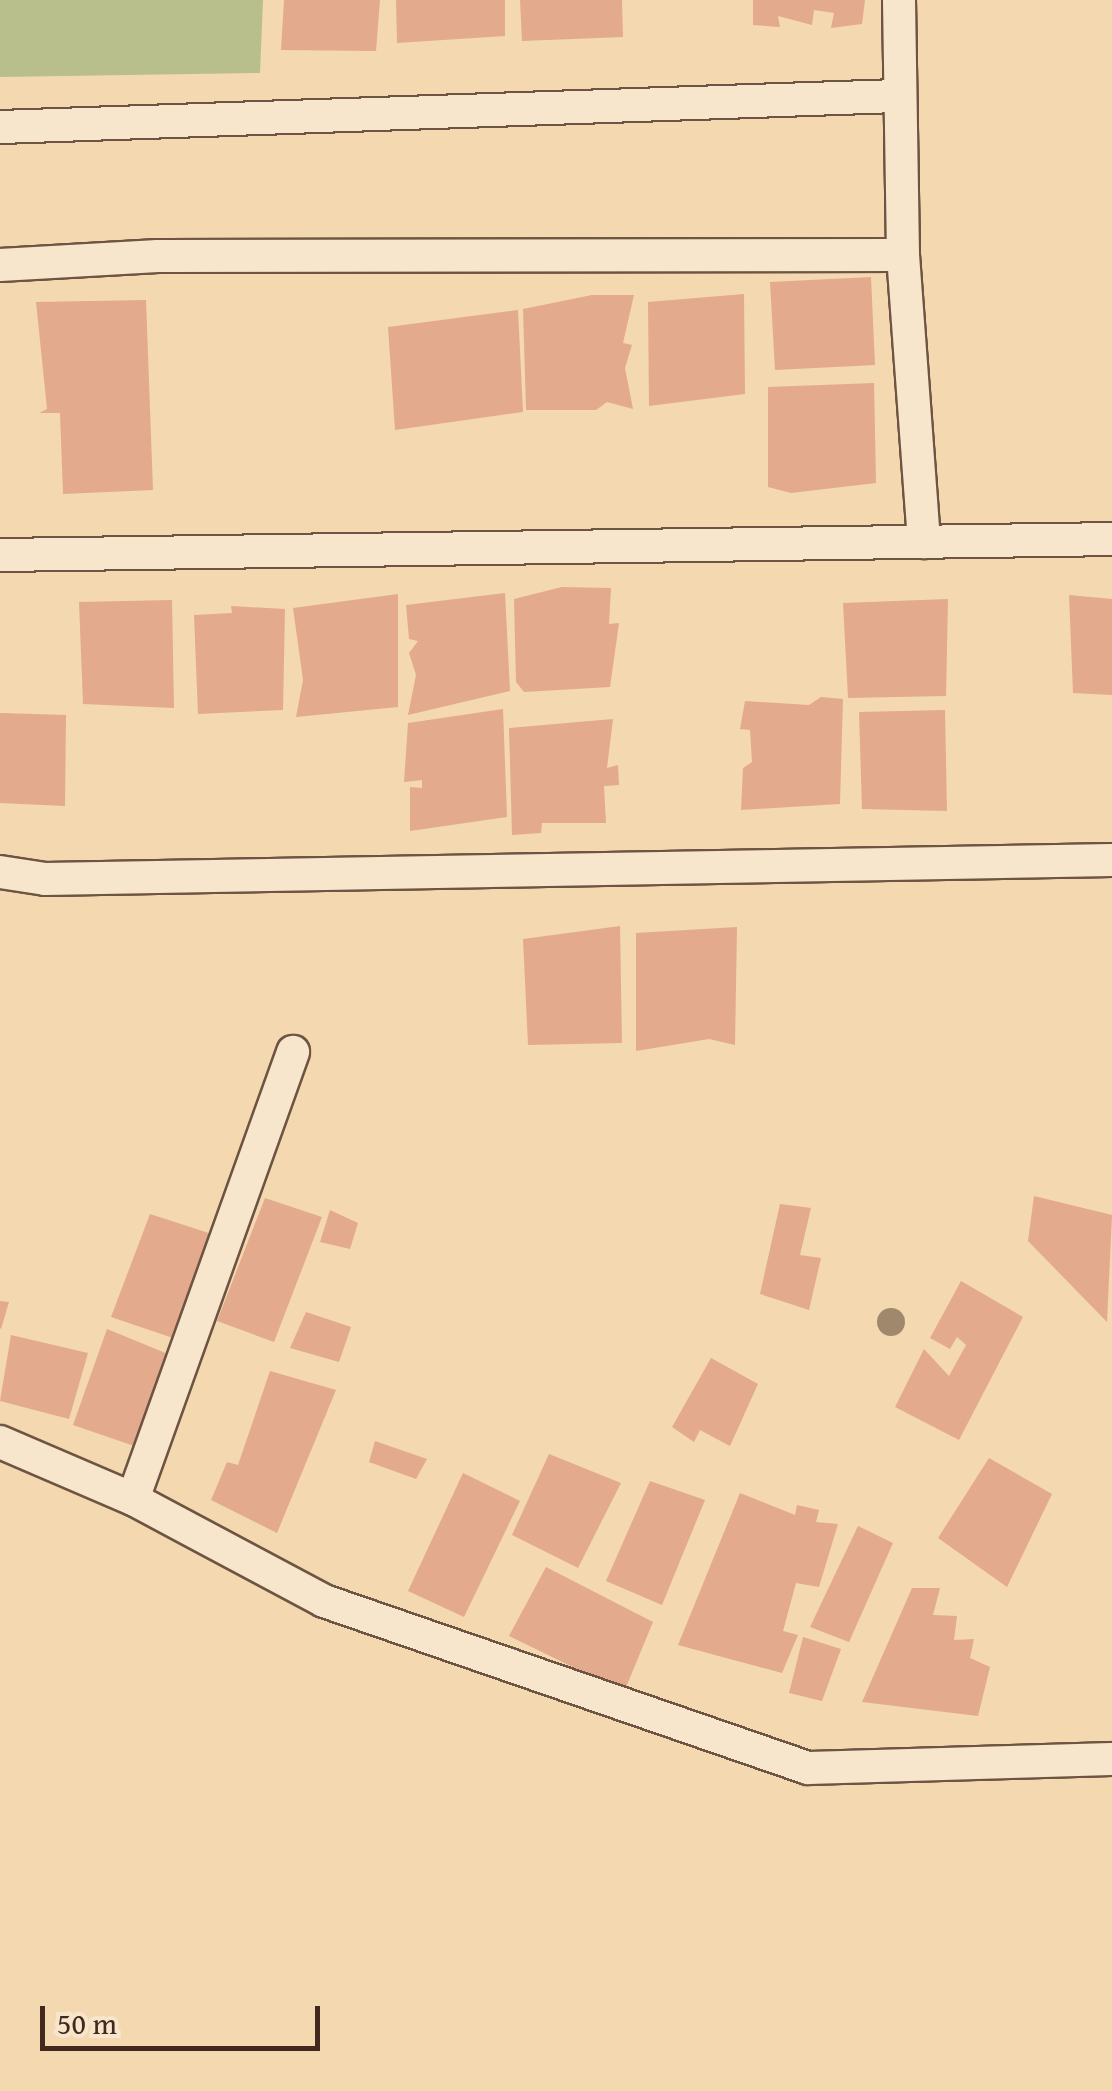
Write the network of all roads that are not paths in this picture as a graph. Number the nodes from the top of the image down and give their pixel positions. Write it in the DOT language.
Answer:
graph roads {
  1 [pos="899,0"];
  2 [pos="896,96"];
  3 [pos="0,127"];
  4 [pos="903,255"];
  5 [pos="0,265"];
  6 [pos="1112,539"];
  7 [pos="924,542"];
  8 [pos="0,555"];
  9 [pos="1112,860"];
  10 [pos="0,872"];
  11 [pos="292,1052"];
  12 [pos="0,1442"];
  13 [pos="133,1499"];
  14 [pos="1112,1759"];
  1 -- 2 [label="street"];
  2 -- 3 [label="street"];
  2 -- 4 [label="street"];
  4 -- 5 [label="street"];
  4 -- 7 [label="street"];
  6 -- 7 [label="street"];
  7 -- 8 [label="street"];
  9 -- 10 [label="street"];
  11 -- 13 [label="street"];
  12 -- 13 [label="street"];
  13 -- 14 [label="street"];
}
